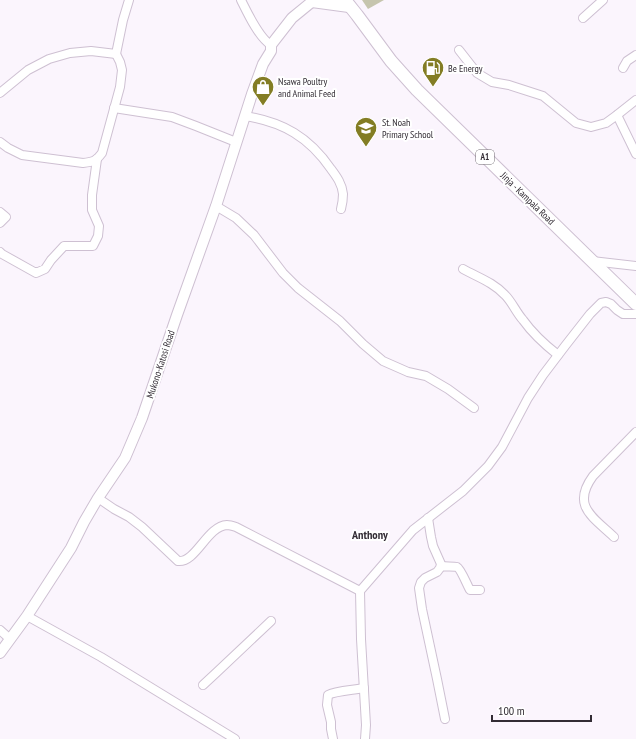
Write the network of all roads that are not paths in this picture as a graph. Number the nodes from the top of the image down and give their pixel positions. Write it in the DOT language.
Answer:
graph roads {
  1 [pos="129,0"];
  2 [pos="241,0"];
  3 [pos="309,0"];
  4 [pos="603,0"];
  5 [pos="347,3"];
  6 [pos="583,18"];
  7 [pos="269,46"];
  8 [pos="459,50"];
  9 [pos="116,54"];
  10 [pos="636,55"];
  11 [pos="623,68"];
  12 [pos="0,93"];
  13 [pos="636,100"];
  14 [pos="114,108"];
  15 [pos="617,115"];
  16 [pos="245,116"];
  17 [pos="0,142"];
  18 [pos="236,142"];
  19 [pos="636,154"];
  20 [pos="97,160"];
  21 [pos="216,206"];
  22 [pos="341,209"];
  23 [pos="0,212"];
  24 [pos="0,223"];
  25 [pos="0,252"];
  26 [pos="592,261"];
  27 [pos="636,266"];
  28 [pos="463,269"];
  29 [pos="636,304"];
  30 [pos="636,314"];
  31 [pos="558,355"];
  32 [pos="474,408"];
  33 [pos="636,432"];
  34 [pos="98,498"];
  35 [pos="428,518"];
  36 [pos="614,537"];
  37 [pos="441,566"];
  38 [pos="480,590"];
  39 [pos="360,591"];
  40 [pos="26,616"];
  41 [pos="271,621"];
  42 [pos="0,630"];
  43 [pos="10,639"];
  44 [pos="0,653"];
  45 [pos="203,685"];
  46 [pos="364,688"];
  47 [pos="445,720"];
  48 [pos="236,739"];
  49 [pos="333,739"];
  50 [pos="365,739"];
  1 -- 9 [label="street"];
  2 -- 7 [label="street"];
  3 -- 5 [label="highway"];
  3 -- 7 [label="main road, Mukono-Katosi Road"];
  4 -- 6 [label="street"];
  5 -- 26 [label="highway, Jinja - Kampala Road / A1"];
  7 -- 16 [label="main road, Mukono-Katosi Road"];
  8 -- 15 [label="street"];
  9 -- 12 [label="street"];
  9 -- 14 [label="street"];
  10 -- 11 [label="street"];
  13 -- 15 [label="street"];
  14 -- 18 [label="street"];
  14 -- 20 [label="street"];
  15 -- 19 [label="street"];
  16 -- 18 [label="main road, Mukono-Katosi Road"];
  16 -- 22 [label="street"];
  17 -- 20 [label="street"];
  18 -- 21 [label="main road, Mukono-Katosi Road"];
  20 -- 25 [label="street"];
  21 -- 32 [label="street"];
  21 -- 34 [label="main road, Mukono-Katosi Road"];
  23 -- 24 [label="street"];
  26 -- 27 [label="street"];
  26 -- 29 [label="highway, Jinja - Kampala Road / A1"];
  28 -- 31 [label="street"];
  30 -- 31 [label="street"];
  31 -- 35 [label="street"];
  33 -- 36 [label="street"];
  34 -- 39 [label="street"];
  34 -- 40 [label="main road, Mukono-Katosi Road"];
  35 -- 37 [label="street"];
  35 -- 39 [label="street"];
  37 -- 38 [label="street"];
  37 -- 47 [label="street"];
  39 -- 46 [label="street"];
  40 -- 43 [label="main road, Mukono-Katosi Road"];
  40 -- 48 [label="street"];
  41 -- 45 [label="street"];
  42 -- 43 [label="street"];
  43 -- 44 [label="main road, Mukono-Katosi Road"];
  46 -- 49 [label="street"];
  46 -- 50 [label="street"];
}
